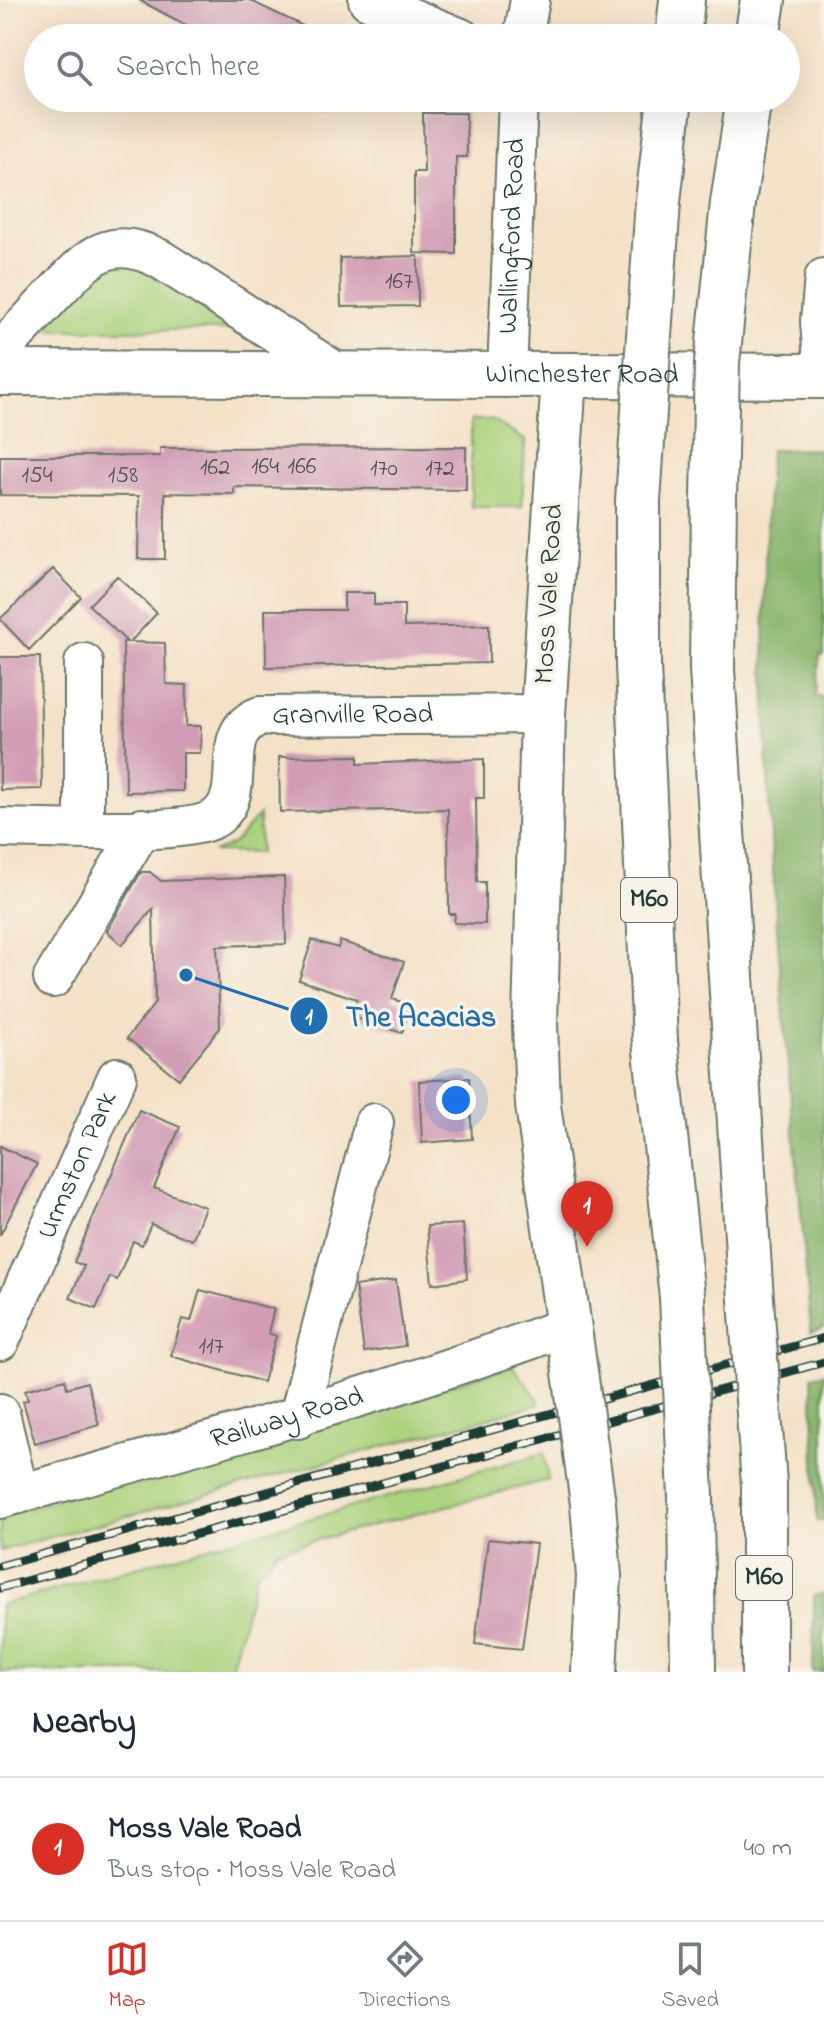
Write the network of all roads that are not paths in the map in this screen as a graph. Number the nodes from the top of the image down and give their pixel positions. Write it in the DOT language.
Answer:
graph roads {
  1 [pos="368,0"];
  2 [pos="530,0"];
  3 [pos="682,0"];
  4 [pos="763,0"];
  5 [pos="427,24"];
  6 [pos="526,24"];
  7 [pos="679,24"];
  8 [pos="759,24"];
  9 [pos="517,112"];
  10 [pos="668,112"];
  11 [pos="747,112"];
  12 [pos="824,278"];
  13 [pos="0,351"];
  14 [pos="0,373"];
  15 [pos="338,373"];
  16 [pos="507,374"];
  17 [pos="564,376"];
  18 [pos="824,376"];
  19 [pos="84,663"];
  20 [pos="543,714"];
  21 [pos="0,828"];
  22 [pos="84,828"];
  23 [pos="142,828"];
  24 [pos="53,978"];
  25 [pos="117,1077"];
  26 [pos="374,1123"];
  27 [pos="568,1326"];
  28 [pos="0,1341"];
  29 [pos="0,1413"];
  30 [pos="298,1419"];
  31 [pos="10,1496"];
  32 [pos="594,1672"];
  33 [pos="693,1672"];
  34 [pos="764,1672"];
  1 -- 5 [label="street"];
  2 -- 6 [label="street"];
  3 -- 7 [label="main road"];
  4 -- 8 [label="main road"];
  9 -- 16 [label="street, Wallingford Road"];
  10 -- 33 [label="main road, M60, bridge"];
  11 -- 34 [label="main road, M60, bridge"];
  12 -- 18 [label="street"];
  13 -- 15 [label="street"];
  14 -- 15 [label="main road, Winchester Road"];
  15 -- 16 [label="main road, Winchester Road"];
  16 -- 17 [label="main road, Winchester Road"];
  17 -- 18 [label="main road, Winchester Road"];
  17 -- 20 [label="main road, Moss Vale Road"];
  19 -- 22 [label="street"];
  20 -- 23 [label="street, Granville Road"];
  20 -- 27 [label="main road, Moss Vale Road"];
  21 -- 22 [label="street, Granville Road"];
  22 -- 23 [label="street, Granville Road"];
  23 -- 24 [label="street"];
  25 -- 28 [label="street, Urmston Park"];
  26 -- 30 [label="street"];
  27 -- 30 [label="street, Railway Road"];
  27 -- 32 [label="main road, Moss Vale Road, bridge"];
  29 -- 31 [label="street"];
  30 -- 31 [label="street, Railway Road"];
}
